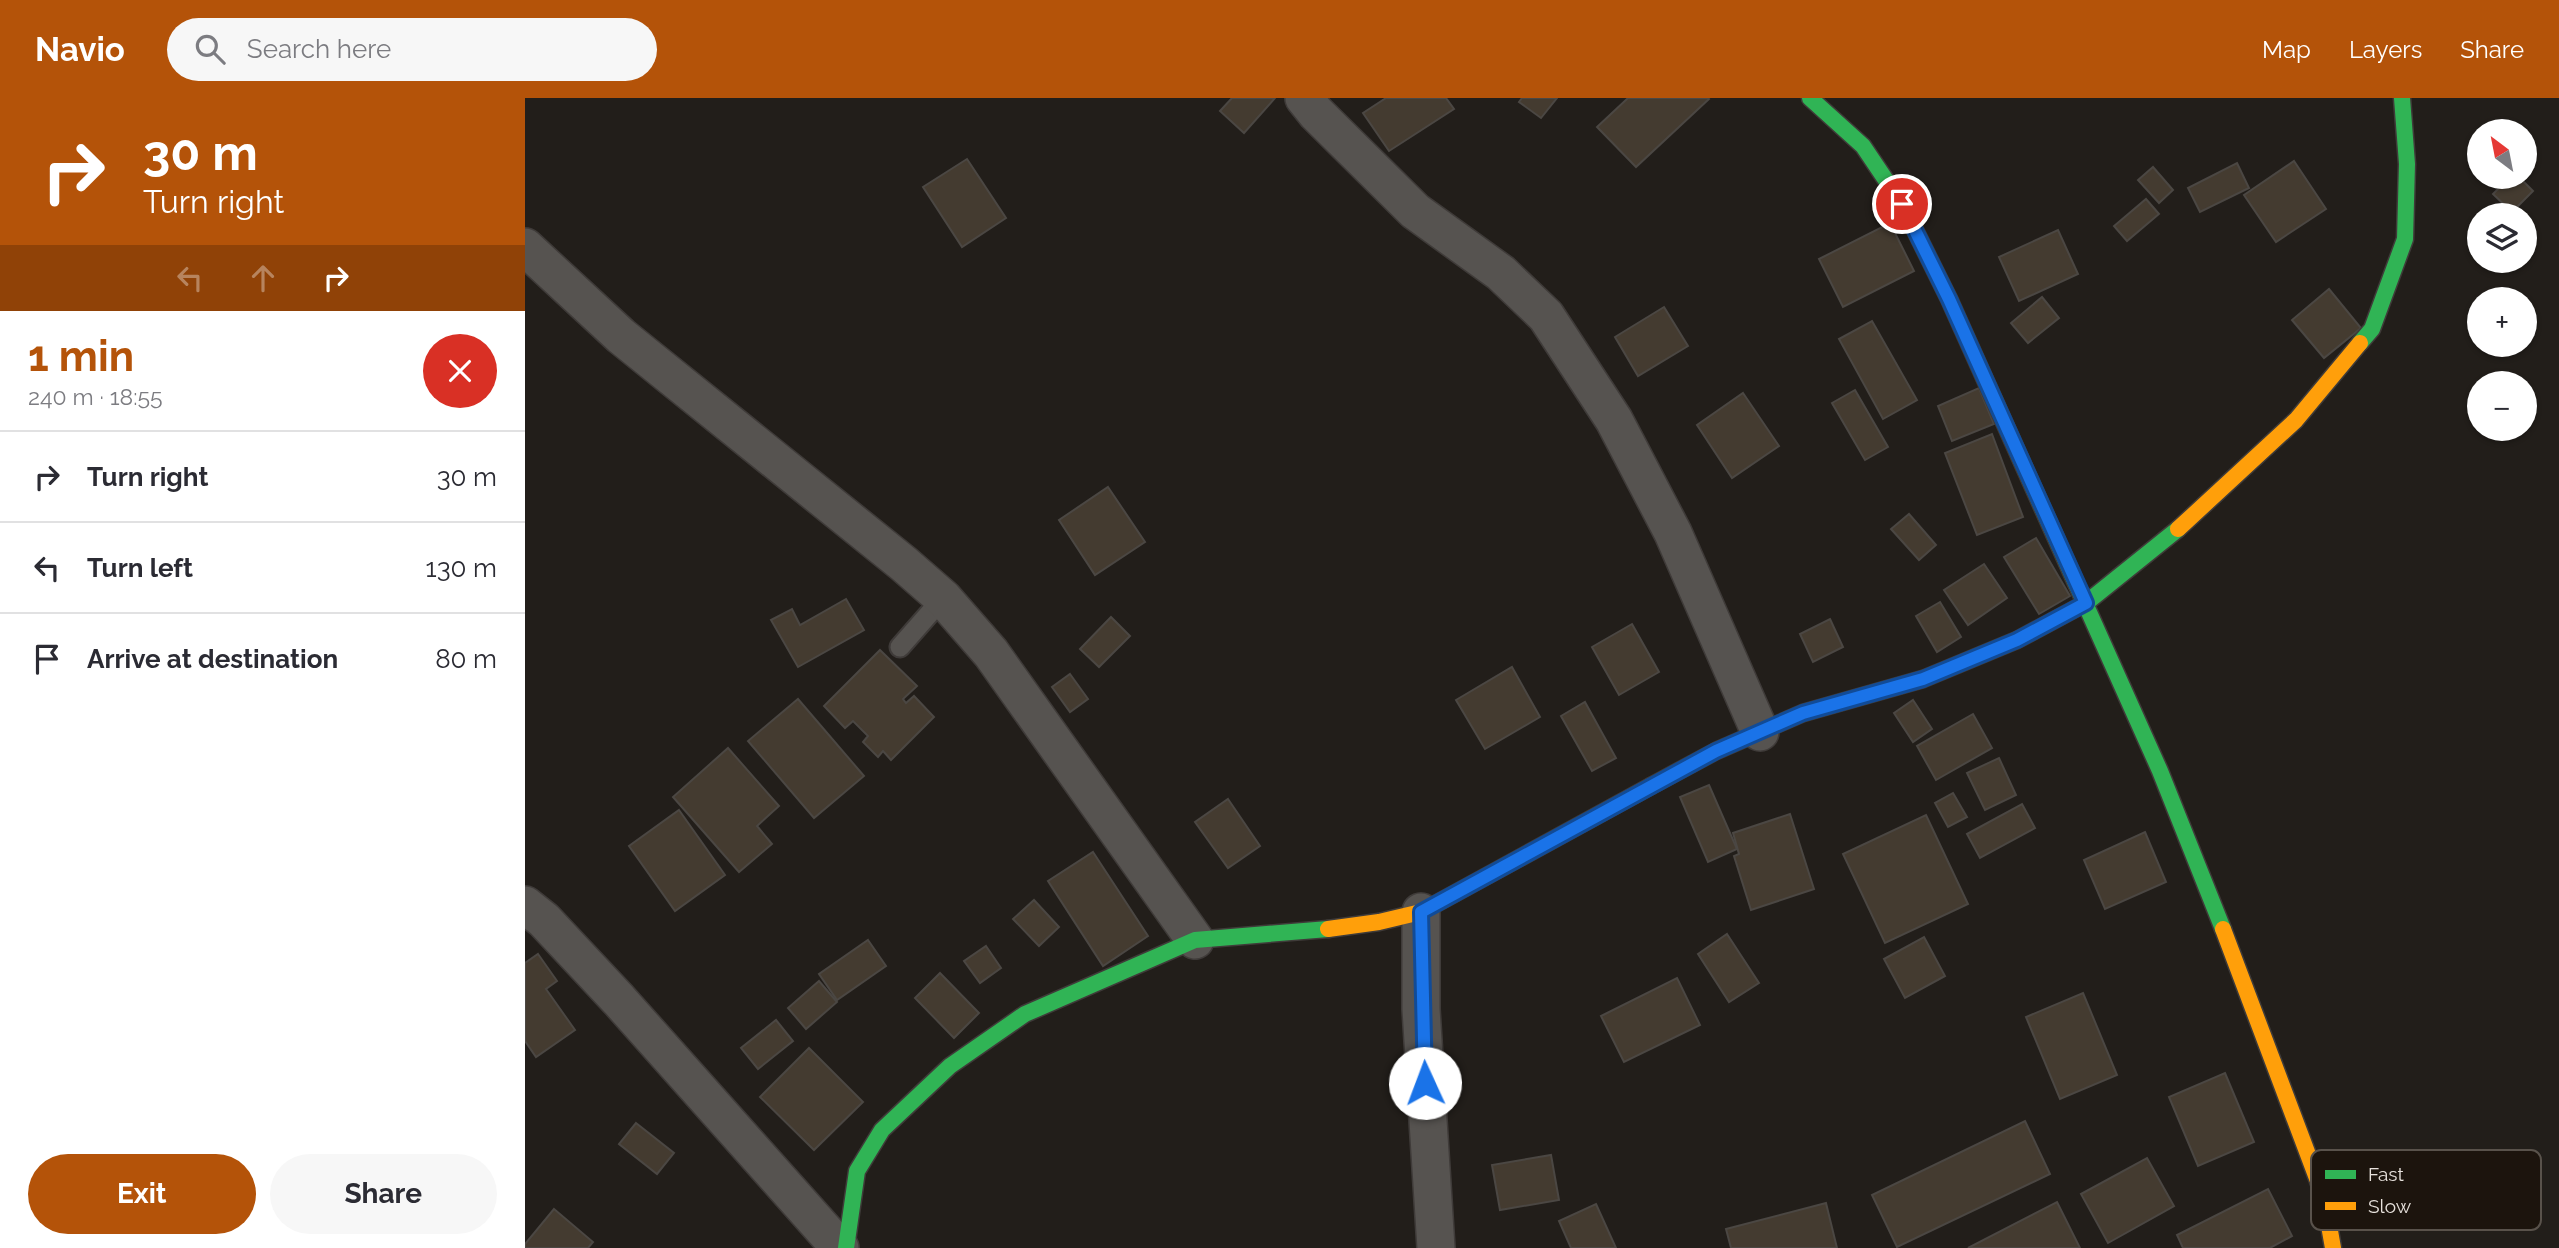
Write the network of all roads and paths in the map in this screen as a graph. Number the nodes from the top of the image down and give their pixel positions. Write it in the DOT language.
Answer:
graph roads {
  1 [pos="1304,98"];
  2 [pos="1810,98"];
  3 [pos="2402,98"];
  4 [pos="525,247"];
  5 [pos="943,598"];
  6 [pos="2086,603"];
  7 [pos="900,647"];
  8 [pos="1760,732"];
  9 [pos="525,905"];
  10 [pos="1421,912"];
  11 [pos="1195,940"];
  12 [pos="2311,1161"];
  13 [pos="2330,1230"];
  14 [pos="839,1248"];
  15 [pos="846,1248"];
  16 [pos="1436,1248"];
  17 [pos="2333,1248"];
  1 -- 8 [label="street"];
  2 -- 6 [label="street"];
  3 -- 6 [label="street"];
  4 -- 5 [label="street"];
  5 -- 7 [label="lane"];
  5 -- 11 [label="street"];
  6 -- 8 [label="street"];
  6 -- 12 [label="street"];
  8 -- 10 [label="street"];
  9 -- 14 [label="street"];
  10 -- 11 [label="street"];
  10 -- 16 [label="street"];
  11 -- 15 [label="street"];
  13 -- 17 [label="street"];
}
